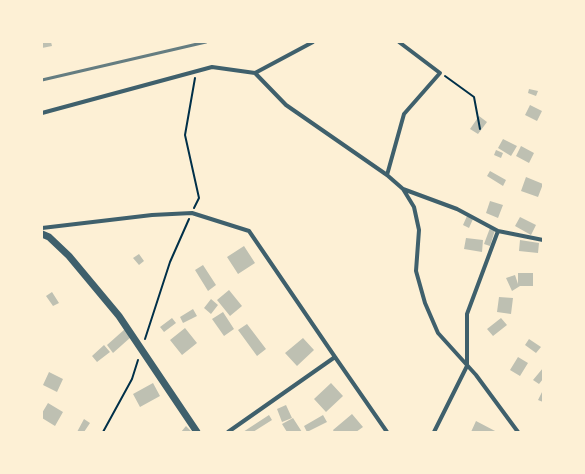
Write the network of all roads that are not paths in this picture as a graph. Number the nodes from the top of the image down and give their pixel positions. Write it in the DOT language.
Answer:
graph roads {
  1 [pos="313,42"];
  2 [pos="400,42"];
  3 [pos="255,73"];
  4 [pos="42,113"];
  5 [pos="387,175"];
  6 [pos="403,190"];
  7 [pos="42,228"];
  8 [pos="498,231"];
  9 [pos="42,234"];
  10 [pos="543,240"];
  11 [pos="335,357"];
  12 [pos="467,366"];
  13 [pos="197,432"];
  14 [pos="228,432"];
  15 [pos="387,432"];
  16 [pos="434,432"];
  17 [pos="518,432"];
  1 -- 3 [label="street"];
  2 -- 5 [label="street"];
  3 -- 4 [label="street"];
  3 -- 5 [label="street"];
  5 -- 6 [label="street"];
  6 -- 8 [label="street"];
  6 -- 12 [label="street"];
  7 -- 11 [label="street"];
  8 -- 10 [label="street"];
  8 -- 12 [label="street"];
  9 -- 13 [label="street"];
  11 -- 14 [label="street"];
  11 -- 15 [label="street"];
  12 -- 16 [label="street"];
  12 -- 17 [label="street"];
}
